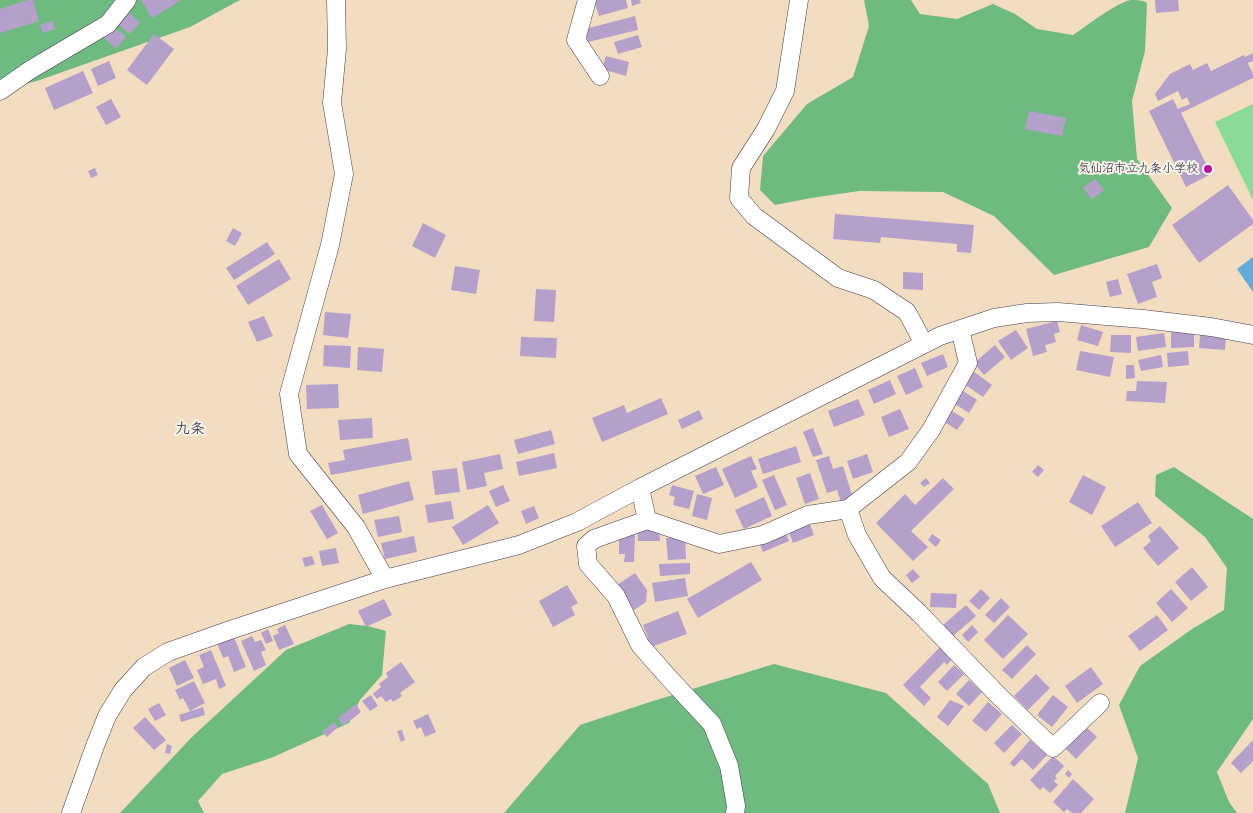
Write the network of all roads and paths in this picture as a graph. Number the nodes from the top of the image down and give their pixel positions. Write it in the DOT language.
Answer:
graph roads {
  1 [pos="127,0"];
  2 [pos="336,0"];
  3 [pos="587,0"];
  4 [pos="799,0"];
  5 [pos="600,76"];
  6 [pos="0,91"];
  7 [pos="960,329"];
  8 [pos="1253,335"];
  9 [pos="924,344"];
  10 [pos="640,488"];
  11 [pos="848,509"];
  12 [pos="647,520"];
  13 [pos="385,579"];
  14 [pos="1100,703"];
  15 [pos="71,813"];
  16 [pos="735,813"];
  1 -- 6 [label="street"];
  2 -- 13 [label="street"];
  3 -- 5 [label="street"];
  4 -- 9 [label="street"];
  7 -- 8 [label="street"];
  7 -- 9 [label="street"];
  7 -- 11 [label="street"];
  9 -- 10 [label="street"];
  10 -- 12 [label="street"];
  10 -- 13 [label="street"];
  11 -- 12 [label="street"];
  11 -- 14 [label="street"];
  12 -- 16 [label="street"];
  13 -- 15 [label="street"];
}
